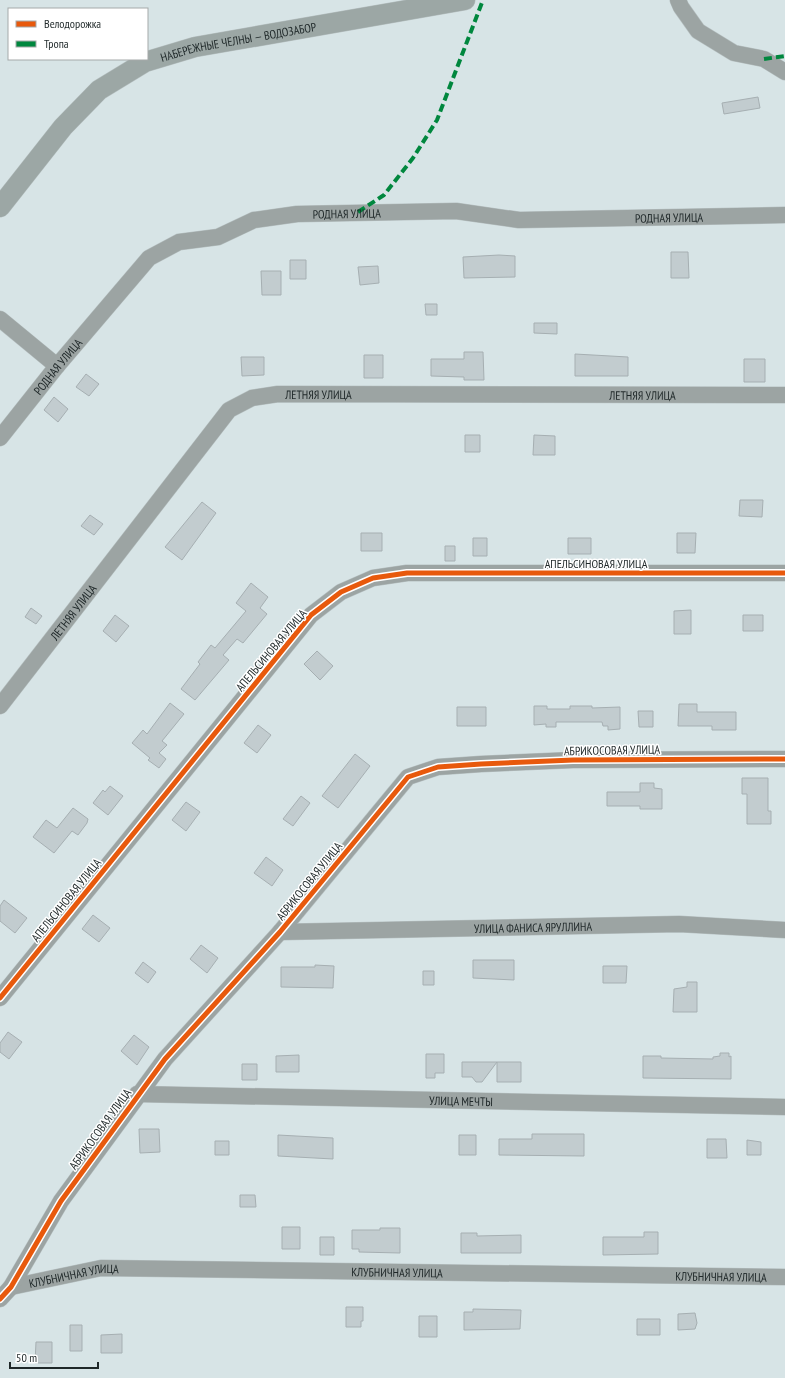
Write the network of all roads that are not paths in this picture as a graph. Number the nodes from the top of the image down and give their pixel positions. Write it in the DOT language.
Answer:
graph roads {
  1 [pos="465,0"];
  2 [pos="678,0"];
  3 [pos="785,72"];
  4 [pos="0,207"];
  5 [pos="785,215"];
  6 [pos="0,319"];
  7 [pos="57,366"];
  8 [pos="785,395"];
  9 [pos="0,438"];
  10 [pos="785,573"];
  11 [pos="0,706"];
  12 [pos="785,759"];
  13 [pos="785,930"];
  14 [pos="280,932"];
  15 [pos="0,998"];
  16 [pos="137,1094"];
  17 [pos="785,1107"];
  18 [pos="785,1277"];
  19 [pos="11,1287"];
  20 [pos="0,1299"];
  1 -- 4 [label="main road, НАБЕРЕЖНЫЕ ЧЕЛНЫ — ВОДОЗАБОР"];
  2 -- 3 [label="street"];
  5 -- 7 [label="street, РОДНАЯ УЛИЦА"];
  6 -- 7 [label="street"];
  7 -- 9 [label="street, РОДНАЯ УЛИЦА"];
  8 -- 11 [label="street, ЛЕТНЯЯ УЛИЦА"];
  10 -- 15 [label="street, АПЕЛЬСИНОВАЯ УЛИЦА"];
  12 -- 14 [label="street, АБРИКОСОВАЯ УЛИЦА"];
  13 -- 14 [label="street, УЛИЦА ФАНИСА ЯРУЛЛИНА"];
  14 -- 16 [label="street, АБРИКОСОВАЯ УЛИЦА"];
  16 -- 17 [label="street, УЛИЦА МЕЧТЫ"];
  16 -- 19 [label="street, АБРИКОСОВАЯ УЛИЦА"];
  18 -- 19 [label="street, КЛУБНИЧНАЯ УЛИЦА"];
  19 -- 20 [label="street, АБРИКОСОВАЯ УЛИЦА"];
}
